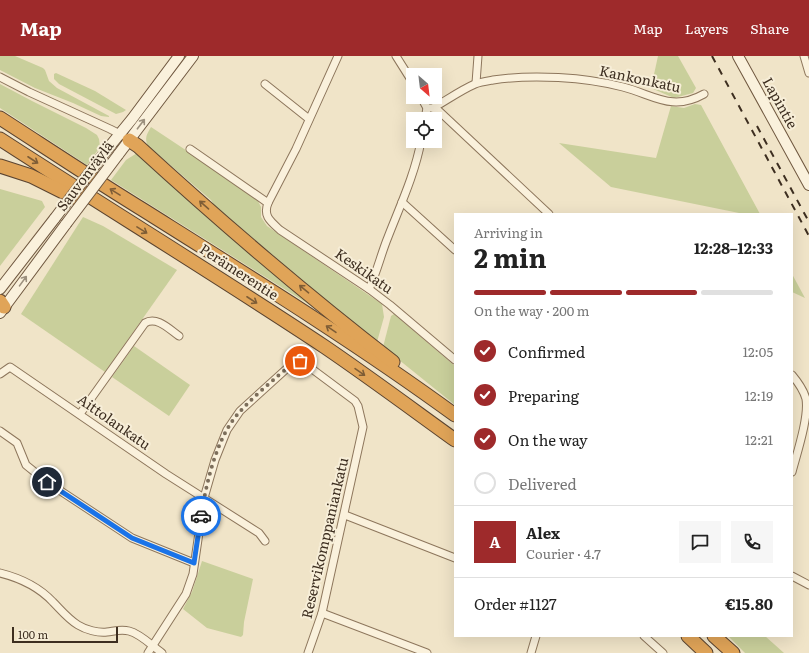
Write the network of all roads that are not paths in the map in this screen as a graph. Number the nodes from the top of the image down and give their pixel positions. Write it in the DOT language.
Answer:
graph roads {
  1 [pos="179,56"];
  2 [pos="193,56"];
  3 [pos="338,56"];
  4 [pos="396,56"];
  5 [pos="478,56"];
  6 [pos="738,56"];
  7 [pos="804,56"];
  8 [pos="406,72"];
  9 [pos="809,73"];
  10 [pos="0,77"];
  11 [pos="476,83"];
  12 [pos="265,84"];
  13 [pos="704,94"];
  14 [pos="427,104"];
  15 [pos="430,108"];
  16 [pos="428,112"];
  17 [pos="0,118"];
  18 [pos="309,119"];
  19 [pos="125,137"];
  20 [pos="0,139"];
  21 [pos="420,148"];
  22 [pos="190,149"];
  23 [pos="0,166"];
  24 [pos="809,185"];
  25 [pos="268,202"];
  26 [pos="402,202"];
  27 [pos="111,211"];
  28 [pos="548,213"];
  29 [pos="454,249"];
  30 [pos="0,289"];
  31 [pos="369,289"];
  32 [pos="1,307"];
  33 [pos="179,336"];
  34 [pos="454,359"];
  35 [pos="0,374"];
  36 [pos="793,377"];
  37 [pos="429,396"];
  38 [pos="80,414"];
  39 [pos="454,414"];
  40 [pos="0,431"];
  41 [pos="454,439"];
  42 [pos="793,468"];
  43 [pos="204,498"];
  44 [pos="345,515"];
  45 [pos="265,541"];
  46 [pos="454,558"];
  47 [pos="194,563"];
  48 [pos="0,573"];
  49 [pos="793,577"];
  50 [pos="809,585"];
  51 [pos="322,613"];
  52 [pos="536,637"];
  53 [pos="645,637"];
  54 [pos="689,637"];
  55 [pos="715,637"];
  56 [pos="150,650"];
  57 [pos="162,653"];
  58 [pos="308,653"];
  59 [pos="427,653"];
  60 [pos="531,653"];
  61 [pos="663,653"];
  62 [pos="706,653"];
  63 [pos="733,653"];
  1 -- 19 [label="main road, Sauvonväylä"];
  19 -- 2 [label="main road, Sauvonväylä, one-way"];
  3 -- 18 [label="street"];
  4 -- 8 [label="street"];
  5 -- 11 [label="street"];
  6 -- 24 [label="main road, Lapintie"];
  7 -- 9 [label="street"];
  10 -- 19 [label="street"];
  11 -- 13 [label="street, Kankonkatu"];
  11 -- 15 [label="street, Kankonkatu"];
  12 -- 18 [label="street"];
  14 -- 15 [label="street"];
  15 -- 16 [label="street"];
  15 -- 28 [label="street"];
  37 -- 17 [label="highway, Perämerentie, one-way"];
  18 -- 25 [label="street"];
  19 -- 30 [label="main road, Sauvonväylä, bridge"];
  32 -- 19 [label="main road, Sauvonväylä, one-way, bridge"];
  37 -- 19 [label="highway, one-way"];
  20 -- 27 [label="highway, Perämerentie, one-way"];
  21 -- 26 [label="street"];
  22 -- 25 [label="street"];
  23 -- 27 [label="highway"];
  25 -- 31 [label="street, Keskikatu"];
  26 -- 29 [label="street"];
  26 -- 31 [label="street"];
  27 -- 41 [label="highway, Perämerentie, one-way"];
  31 -- 34 [label="street, Keskikatu"];
  33 -- 38 [label="street"];
  35 -- 38 [label="street, Aittolankatu"];
  36 -- 42 [label="street"];
  37 -- 39 [label="highway, Perämerentie"];
  38 -- 43 [label="street, Aittolankatu"];
  40 -- 47 [label="street"];
  43 -- 44 [label="street, Reservikomppaniankatu"];
  43 -- 45 [label="street, Aittolankatu"];
  43 -- 47 [label="street"];
  44 -- 46 [label="street"];
  44 -- 51 [label="street, Reservikomppaniankatu"];
  47 -- 56 [label="street"];
  48 -- 56 [label="street"];
  49 -- 50 [label="street"];
  51 -- 58 [label="street, Reservikomppaniankatu"];
  51 -- 59 [label="street"];
  52 -- 60 [label="street"];
  53 -- 61 [label="street"];
  54 -- 62 [label="highway"];
  55 -- 63 [label="highway"];
  56 -- 57 [label="street"];
}
